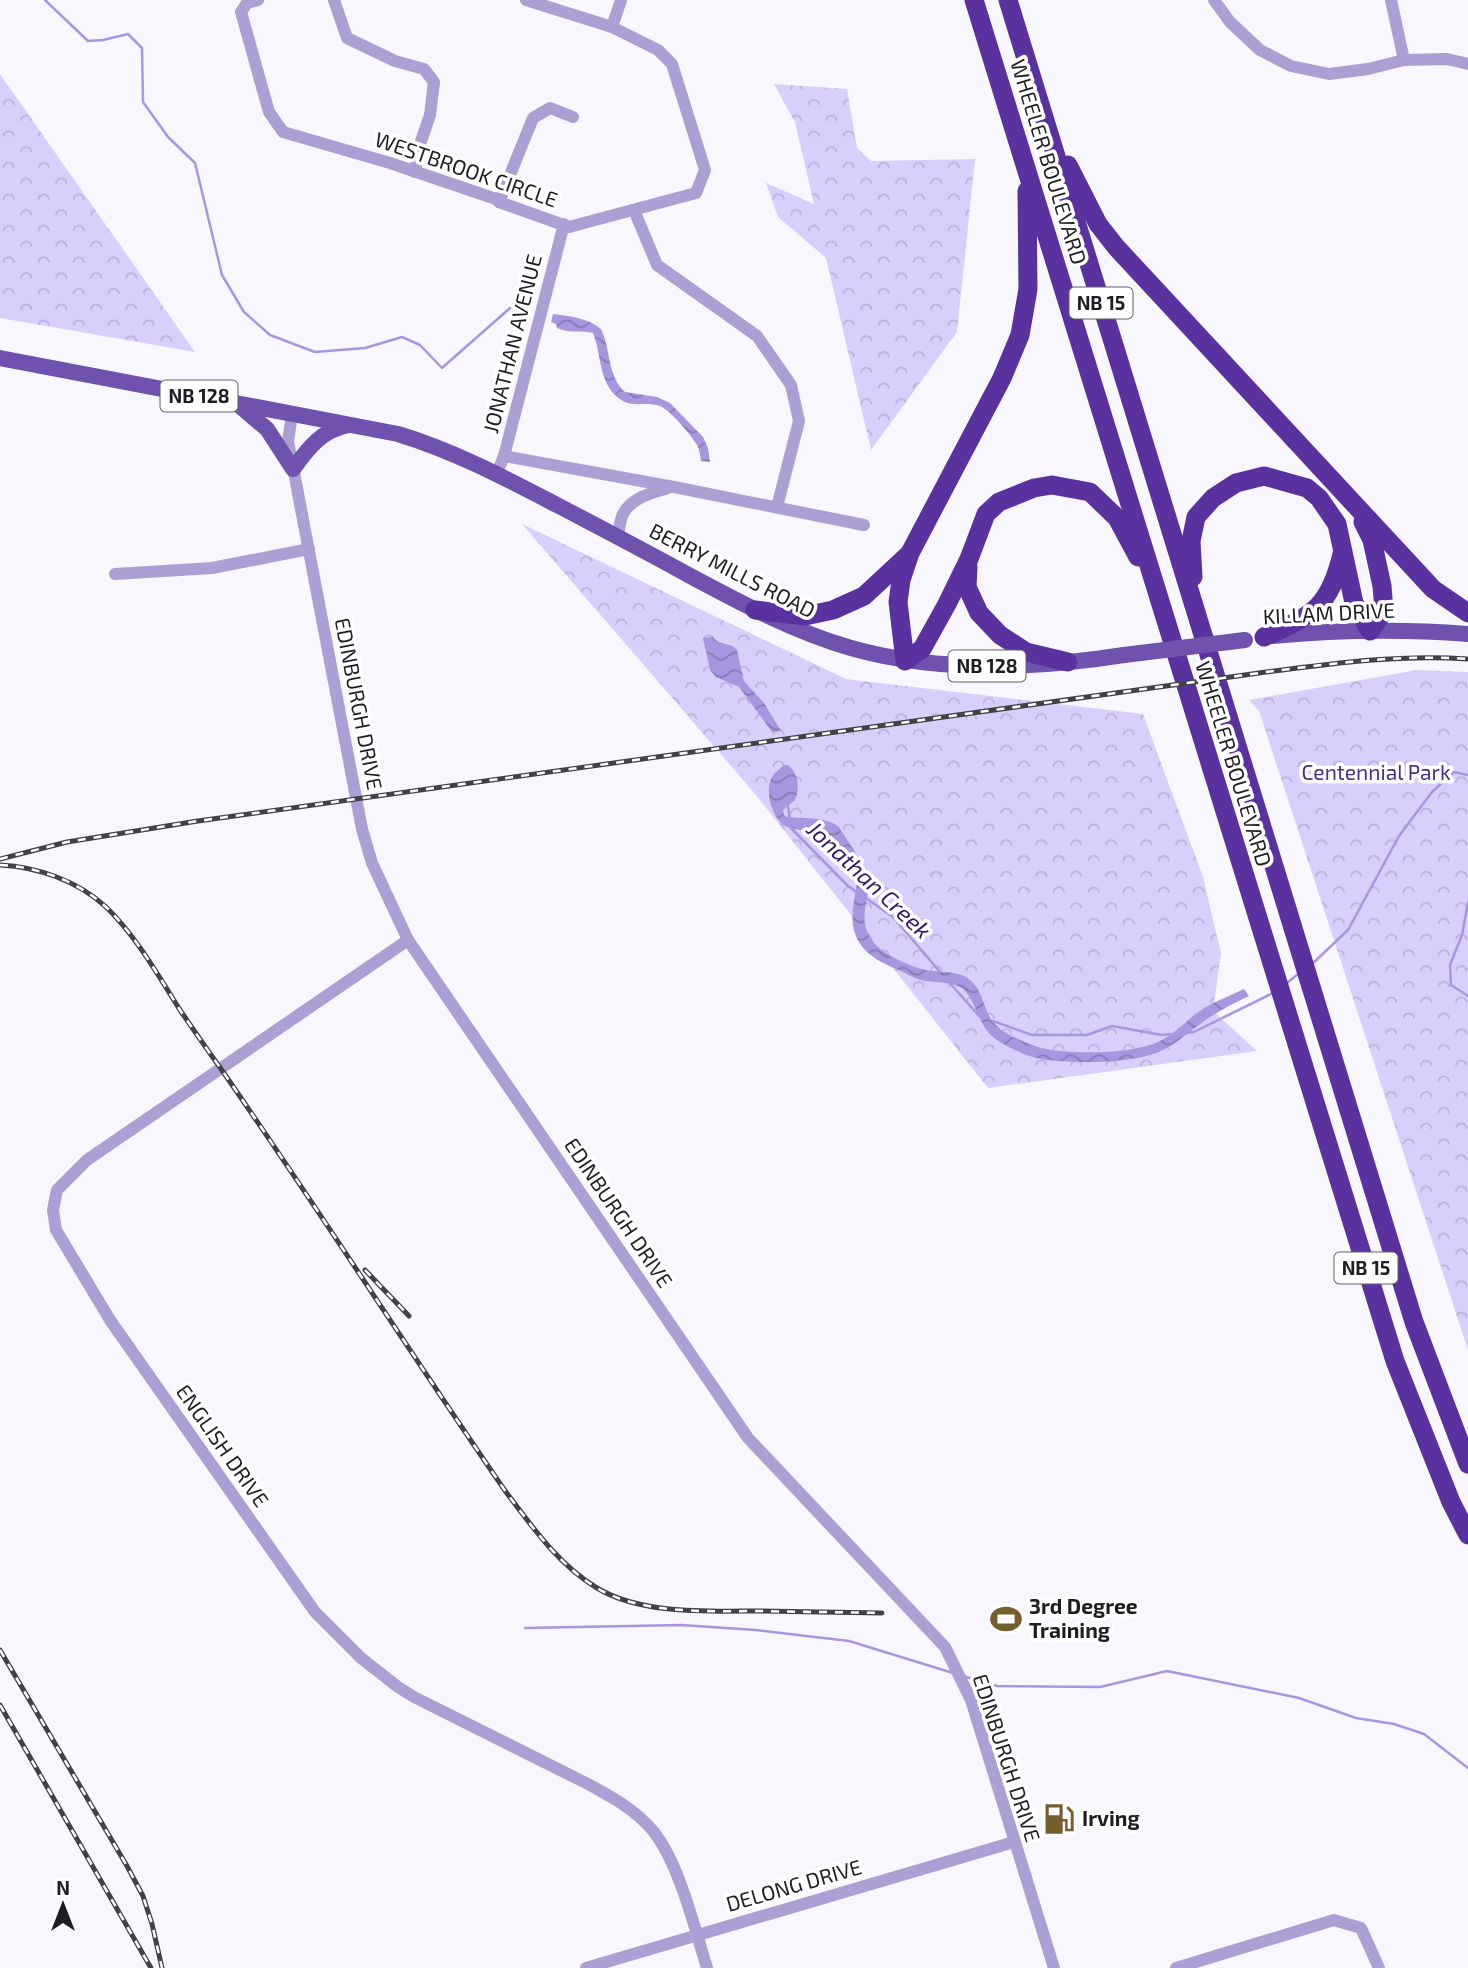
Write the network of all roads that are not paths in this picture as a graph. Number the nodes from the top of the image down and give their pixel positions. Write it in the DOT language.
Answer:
graph roads {
  1 [pos="258,0"];
  2 [pos="334,0"];
  3 [pos="526,0"];
  4 [pos="621,0"];
  5 [pos="974,0"];
  6 [pos="1008,0"];
  7 [pos="1214,0"];
  8 [pos="1391,0"];
  9 [pos="982,25"];
  10 [pos="612,27"];
  11 [pos="1404,60"];
  12 [pos="1468,64"];
  13 [pos="573,117"];
  14 [pos="1044,118"];
  15 [pos="415,172"];
  16 [pos="499,202"];
  17 [pos="634,210"];
  18 [pos="564,224"];
  19 [pos="0,358"];
  20 [pos="236,404"];
  21 [pos="292,414"];
  22 [pos="352,425"];
  23 [pos="504,456"];
  24 [pos="293,469"];
  25 [pos="497,472"];
  26 [pos="674,487"];
  27 [pos="1354,506"];
  28 [pos="777,507"];
  29 [pos="863,525"];
  30 [pos="618,536"];
  31 [pos="309,549"];
  32 [pos="1343,550"];
  33 [pos="910,553"];
  34 [pos="969,559"];
  35 [pos="115,574"];
  36 [pos="1155,589"];
  37 [pos="1194,607"];
  38 [pos="755,610"];
  39 [pos="1468,613"];
  40 [pos="1370,631"];
  41 [pos="1468,634"];
  42 [pos="1255,639"];
  43 [pos="1193,647"];
  44 [pos="905,661"];
  45 [pos="1068,663"];
  46 [pos="408,940"];
  47 [pos="1468,1464"];
  48 [pos="1468,1535"];
  49 [pos="1014,1842"];
  50 [pos="696,1935"];
  51 [pos="586,1968"];
  52 [pos="707,1968"];
  53 [pos="1054,1968"];
  54 [pos="1176,1968"];
  55 [pos="1379,1968"];
  1 -- 15 [label="street, WESTBROOK CIRCLE"];
  2 -- 15 [label="street"];
  3 -- 10 [label="street, WESTBROOK CIRCLE"];
  4 -- 10 [label="street"];
  5 -- 9 [label="highway, WHEELER BOULEVARD / NB 15"];
  6 -- 14 [label="highway, WHEELER BOULEVARD / NB 15"];
  7 -- 11 [label="street"];
  8 -- 11 [label="street"];
  9 -- 33 [label="highway"];
  9 -- 36 [label="highway, WHEELER BOULEVARD / NB 15"];
  10 -- 17 [label="street, WESTBROOK CIRCLE"];
  11 -- 12 [label="street"];
  13 -- 16 [label="street"];
  14 -- 27 [label="highway"];
  14 -- 37 [label="highway, WHEELER BOULEVARD / NB 15"];
  15 -- 16 [label="street, WESTBROOK CIRCLE"];
  16 -- 18 [label="street, WESTBROOK CIRCLE"];
  17 -- 18 [label="street, WESTBROOK CIRCLE"];
  17 -- 28 [label="street"];
  18 -- 23 [label="street, JONATHAN AVENUE"];
  19 -- 20 [label="main road, NB 128"];
  20 -- 21 [label="main road, NB 128"];
  20 -- 24 [label="main road"];
  21 -- 22 [label="main road, NB 128"];
  21 -- 24 [label="street, EDINBURGH DRIVE"];
  22 -- 24 [label="main road"];
  22 -- 25 [label="main road, BERRY MILLS ROAD / NB 128"];
  23 -- 25 [label="street, JONATHAN AVENUE"];
  23 -- 26 [label="street"];
  24 -- 31 [label="street, EDINBURGH DRIVE"];
  25 -- 30 [label="main road, BERRY MILLS ROAD / NB 128"];
  26 -- 28 [label="street"];
  26 -- 30 [label="street"];
  27 -- 39 [label="highway"];
  27 -- 40 [label="highway"];
  28 -- 29 [label="street"];
  30 -- 38 [label="main road, BERRY MILLS ROAD / NB 128"];
  31 -- 35 [label="street"];
  31 -- 46 [label="street, EDINBURGH DRIVE"];
  32 -- 37 [label="highway"];
  32 -- 40 [label="highway"];
  32 -- 42 [label="highway"];
  33 -- 38 [label="highway"];
  33 -- 44 [label="highway"];
  34 -- 36 [label="highway"];
  34 -- 44 [label="highway"];
  34 -- 45 [label="highway"];
  36 -- 48 [label="highway, WHEELER BOULEVARD / NB 15"];
  37 -- 47 [label="highway, WHEELER BOULEVARD / NB 15"];
  38 -- 44 [label="main road, BERRY MILLS ROAD / NB 128"];
  40 -- 41 [label="main road, KILLAM DRIVE / NB 128"];
  40 -- 42 [label="main road, KILLAM DRIVE / NB 128"];
  42 -- 43 [label="main road, KILLAM DRIVE / NB 128, bridge"];
  43 -- 45 [label="main road, BERRY MILLS ROAD / NB 128, bridge"];
  44 -- 45 [label="main road, BERRY MILLS ROAD / NB 128"];
  46 -- 49 [label="street, EDINBURGH DRIVE"];
  46 -- 50 [label="street, ENGLISH DRIVE"];
  49 -- 50 [label="street, DELONG DRIVE"];
  49 -- 53 [label="street, EDINBURGH DRIVE"];
  50 -- 51 [label="street, DELONG DRIVE"];
  50 -- 52 [label="street, ENGLISH DRIVE"];
  54 -- 55 [label="street"];
}
